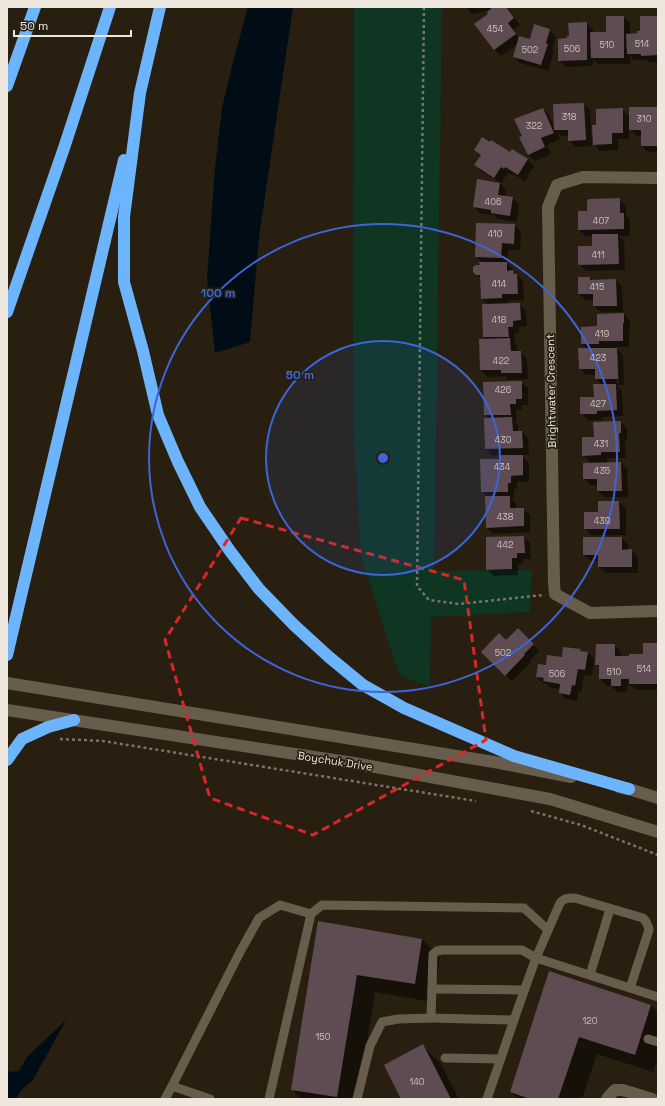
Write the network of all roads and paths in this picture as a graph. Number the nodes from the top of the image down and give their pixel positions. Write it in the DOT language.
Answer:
graph roads {
  1 [pos="35,7"];
  2 [pos="110,7"];
  3 [pos="160,7"];
  4 [pos="424,7"];
  5 [pos="7,86"];
  6 [pos="140,93"];
  7 [pos="658,178"];
  8 [pos="7,312"];
  9 [pos="532,595"];
  10 [pos="658,611"];
  11 [pos="7,655"];
  12 [pos="7,683"];
  13 [pos="7,710"];
  14 [pos="74,720"];
  15 [pos="57,739"];
  16 [pos="7,760"];
  17 [pos="630,789"];
  18 [pos="658,798"];
  19 [pos="481,802"];
  20 [pos="527,810"];
  21 [pos="658,832"];
  22 [pos="658,855"];
  23 [pos="610,909"];
  24 [pos="311,914"];
  25 [pos="548,930"];
  26 [pos="536,958"];
  27 [pos="590,975"];
  28 [pos="432,988"];
  29 [pos="630,988"];
  30 [pos="524,990"];
  31 [pos="658,997"];
  32 [pos="431,1018"];
  33 [pos="514,1020"];
  34 [pos="648,1039"];
  35 [pos="658,1042"];
  36 [pos="445,1058"];
  37 [pos="500,1060"];
  38 [pos="172,1086"];
  39 [pos="165,1099"];
  40 [pos="210,1099"];
  41 [pos="269,1099"];
  42 [pos="357,1099"];
  43 [pos="487,1099"];
  44 [pos="608,1099"];
  45 [pos="652,1099"];
  1 -- 5 [label="highway"];
  2 -- 8 [label="highway"];
  3 -- 6 [label="highway"];
  4 -- 9 [label="path"];
  6 -- 11 [label="highway"];
  6 -- 17 [label="highway"];
  7 -- 10 [label="main road, Brightwater Crescent"];
  12 -- 17 [label="main road"];
  13 -- 14 [label="main road, Boychuk Drive"];
  14 -- 16 [label="highway"];
  14 -- 21 [label="main road, Boychuk Drive"];
  15 -- 19 [label="path"];
  17 -- 18 [label="main road"];
  20 -- 22 [label="path"];
  23 -- 25 [label="lane"];
  23 -- 27 [label="lane"];
  23 -- 29 [label="lane"];
  24 -- 25 [label="lane"];
  24 -- 38 [label="lane"];
  24 -- 41 [label="lane"];
  25 -- 26 [label="lane"];
  26 -- 27 [label="lane"];
  26 -- 28 [label="lane"];
  26 -- 30 [label="lane"];
  27 -- 29 [label="lane"];
  28 -- 30 [label="lane"];
  28 -- 32 [label="lane"];
  29 -- 31 [label="lane"];
  30 -- 33 [label="lane"];
  32 -- 33 [label="lane"];
  32 -- 42 [label="lane"];
  33 -- 37 [label="lane"];
  34 -- 35 [label="lane"];
  36 -- 37 [label="lane"];
  37 -- 43 [label="lane"];
  38 -- 39 [label="lane"];
  38 -- 40 [label="lane"];
  44 -- 45 [label="main road"];
}
